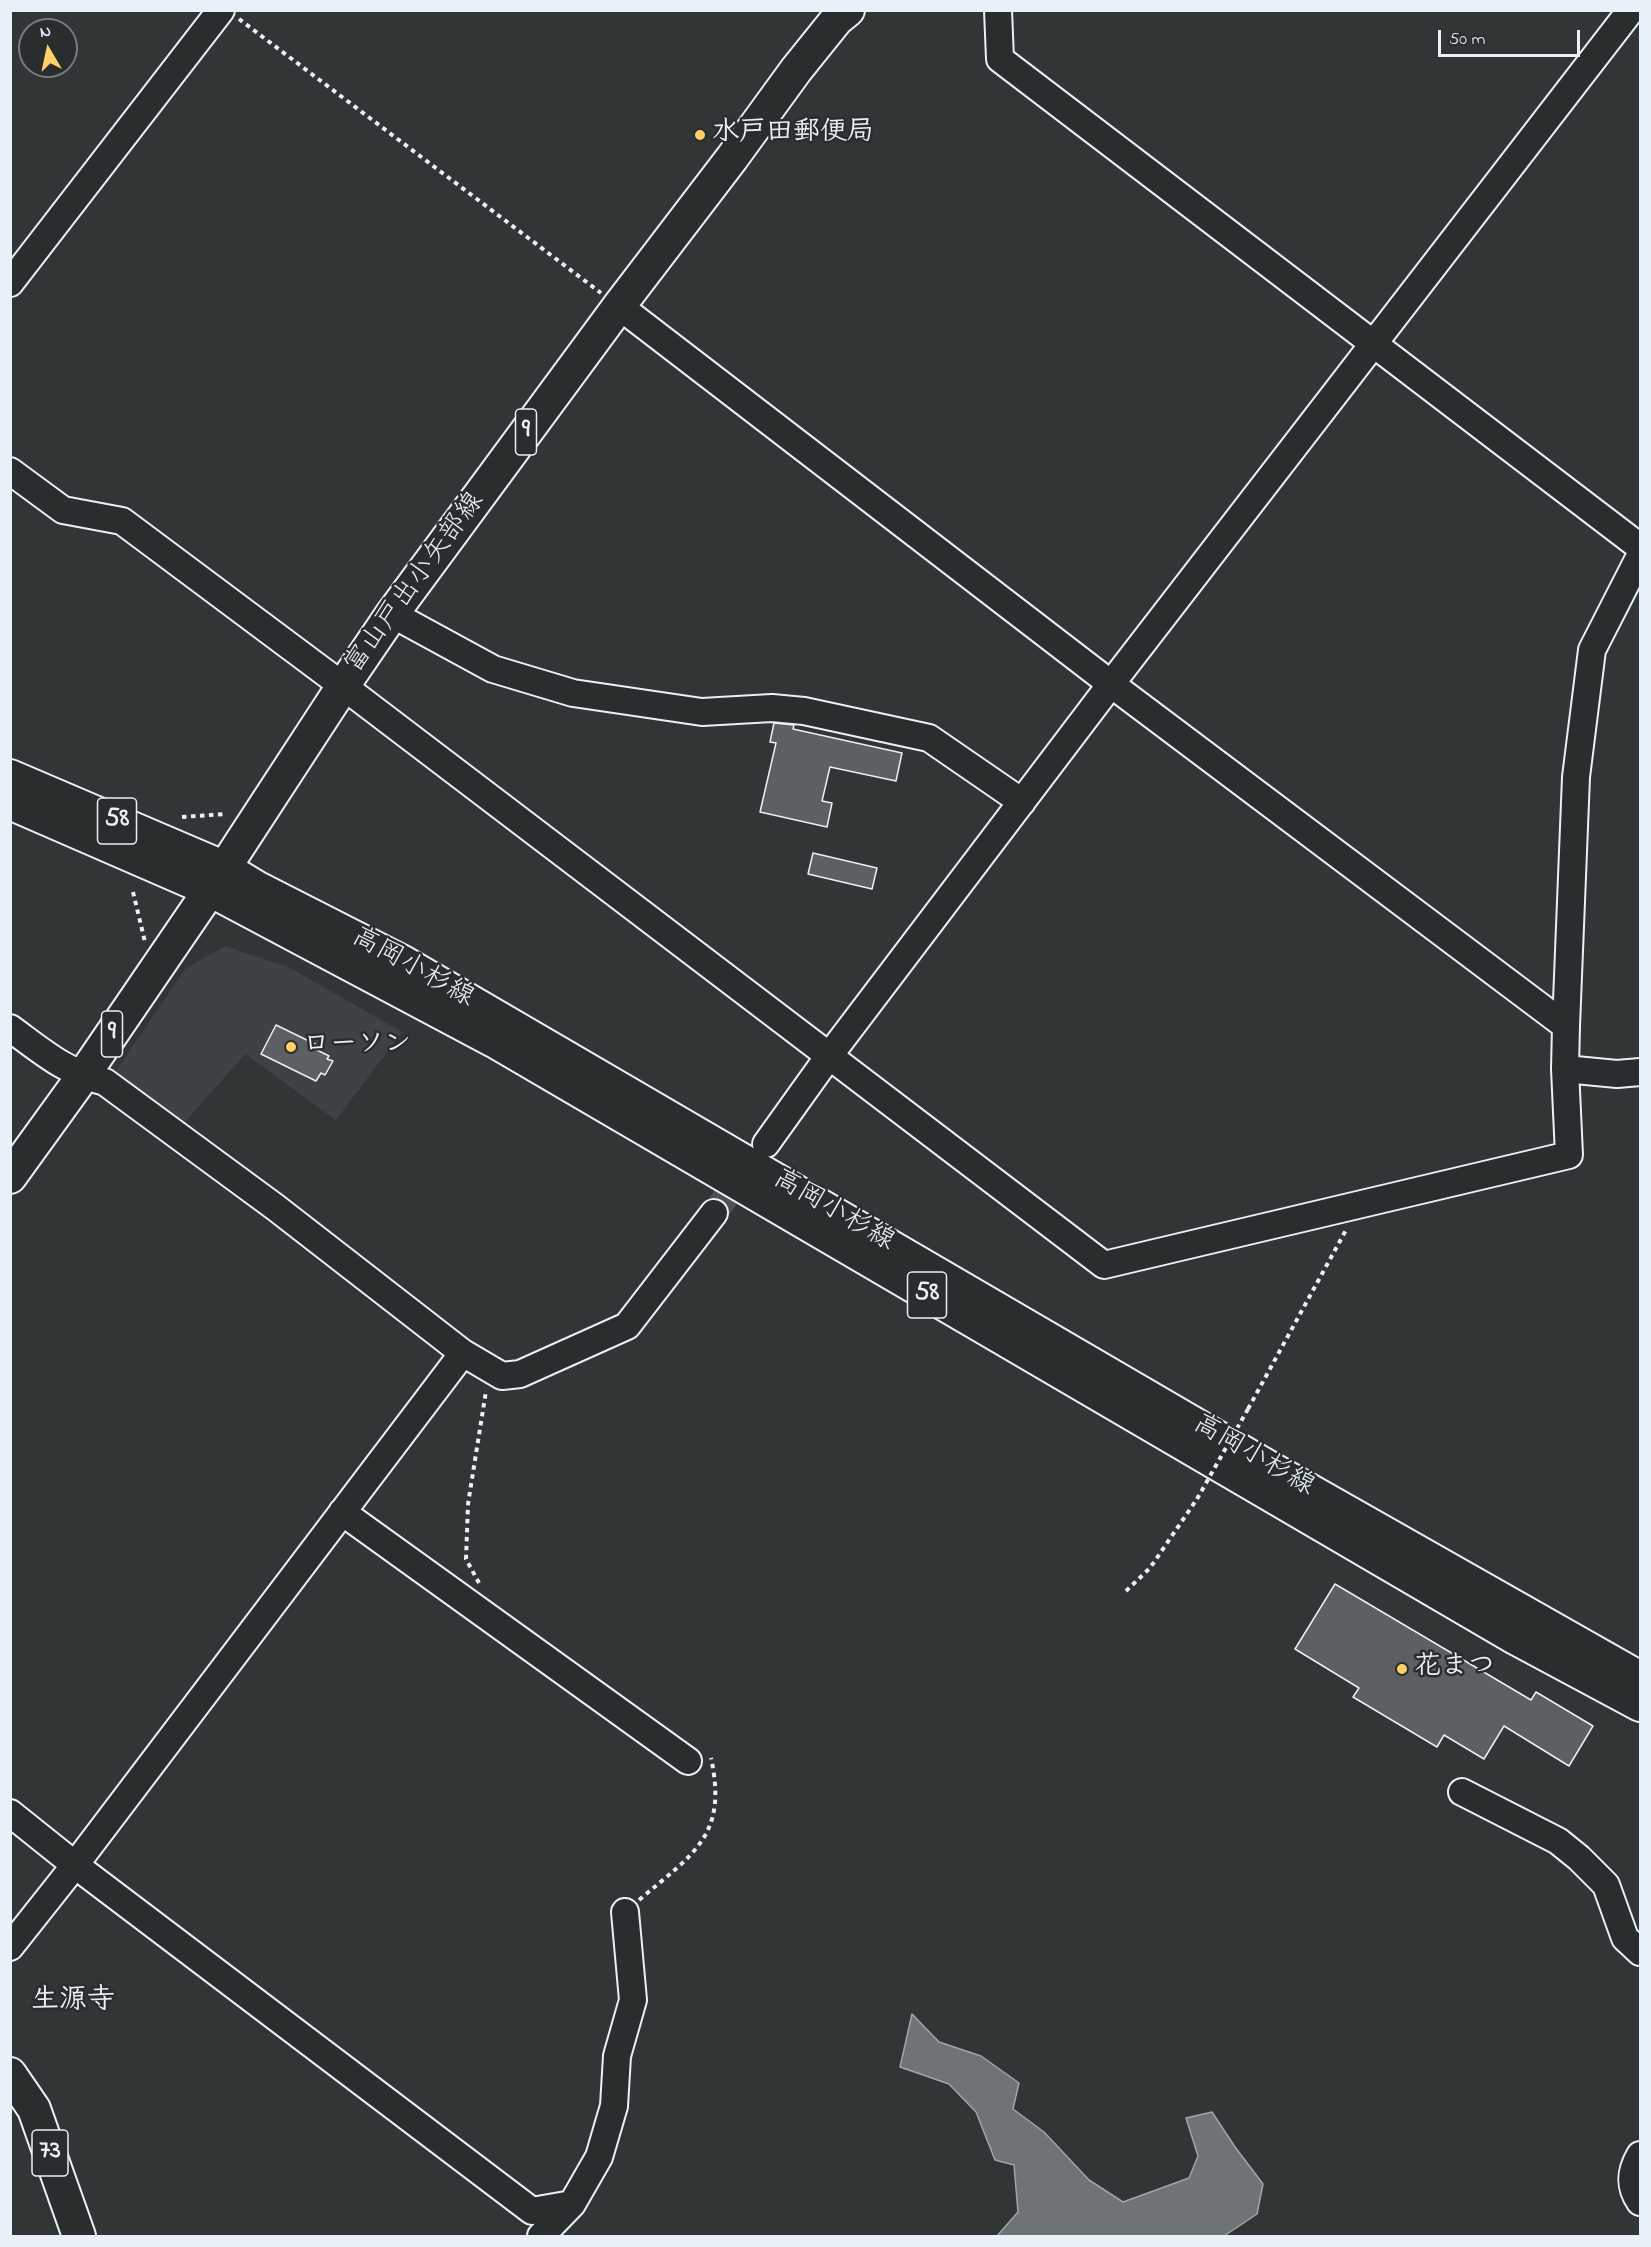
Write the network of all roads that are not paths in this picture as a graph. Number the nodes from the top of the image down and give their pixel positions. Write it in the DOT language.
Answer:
graph roads {
  1 [pos="848,10"];
  2 [pos="998,10"];
  3 [pos="1631,10"];
  4 [pos="229,14"];
  5 [pos="10,283"];
  6 [pos="619,306"];
  7 [pos="1375,345"];
  8 [pos="10,471"];
  9 [pos="1641,547"];
  10 [pos="1641,556"];
  11 [pos="392,614"];
  12 [pos="1111,684"];
  13 [pos="343,686"];
  14 [pos="10,776"];
  15 [pos="1022,802"];
  16 [pos="10,803"];
  17 [pos="217,878"];
  18 [pos="1566,1026"];
  19 [pos="10,1028"];
  20 [pos="829,1056"];
  21 [pos="1566,1069"];
  22 [pos="1641,1072"];
  23 [pos="83,1076"];
  24 [pos="766,1144"];
  25 [pos="10,1177"];
  26 [pos="714,1213"];
  27 [pos="463,1353"];
  28 [pos="342,1512"];
  29 [pos="1641,1678"];
  30 [pos="1641,1705"];
  31 [pos="688,1761"];
  32 [pos="1462,1792"];
  33 [pos="10,1813"];
  34 [pos="75,1865"];
  35 [pos="625,1912"];
  36 [pos="10,1947"];
  37 [pos="1641,1952"];
  38 [pos="10,2074"];
  39 [pos="1641,2155"];
  40 [pos="1641,2202"];
  41 [pos="572,2204"];
  42 [pos="79,2236"];
  43 [pos="541,2236"];
  1 -- 6 [label="main road, 富山戸出小矢部線 / 9"];
  2 -- 7 [label="street"];
  3 -- 7 [label="street"];
  4 -- 5 [label="street"];
  6 -- 11 [label="main road, 富山戸出小矢部線 / 9"];
  6 -- 12 [label="street"];
  7 -- 9 [label="street"];
  7 -- 12 [label="street"];
  8 -- 13 [label="street"];
  10 -- 18 [label="street"];
  11 -- 13 [label="main road, 富山戸出小矢部線 / 9"];
  11 -- 15 [label="street"];
  12 -- 15 [label="street"];
  12 -- 18 [label="street"];
  13 -- 17 [label="main road, 富山戸出小矢部線 / 9"];
  13 -- 20 [label="street"];
  14 -- 17 [label="main road, 高岡小杉線 / 58"];
  15 -- 20 [label="street"];
  16 -- 17 [label="main road, 高岡小杉線 / 58"];
  17 -- 23 [label="main road, 富山戸出小矢部線 / 9"];
  17 -- 29 [label="main road, 高岡小杉線 / 58"];
  17 -- 30 [label="main road, 高岡小杉線 / 58"];
  18 -- 21 [label="street"];
  19 -- 23 [label="street"];
  20 -- 21 [label="street"];
  20 -- 24 [label="street"];
  21 -- 22 [label="street"];
  23 -- 25 [label="main road, 富山戸出小矢部線 / 9"];
  23 -- 27 [label="street"];
  26 -- 27 [label="street"];
  27 -- 28 [label="street"];
  28 -- 31 [label="street"];
  28 -- 34 [label="street"];
  32 -- 37 [label="street"];
  33 -- 34 [label="street"];
  34 -- 36 [label="street"];
  34 -- 41 [label="street"];
  35 -- 41 [label="street"];
  38 -- 42 [label="main road, 73"];
  39 -- 40 [label="street"];
  41 -- 43 [label="street"];
}
